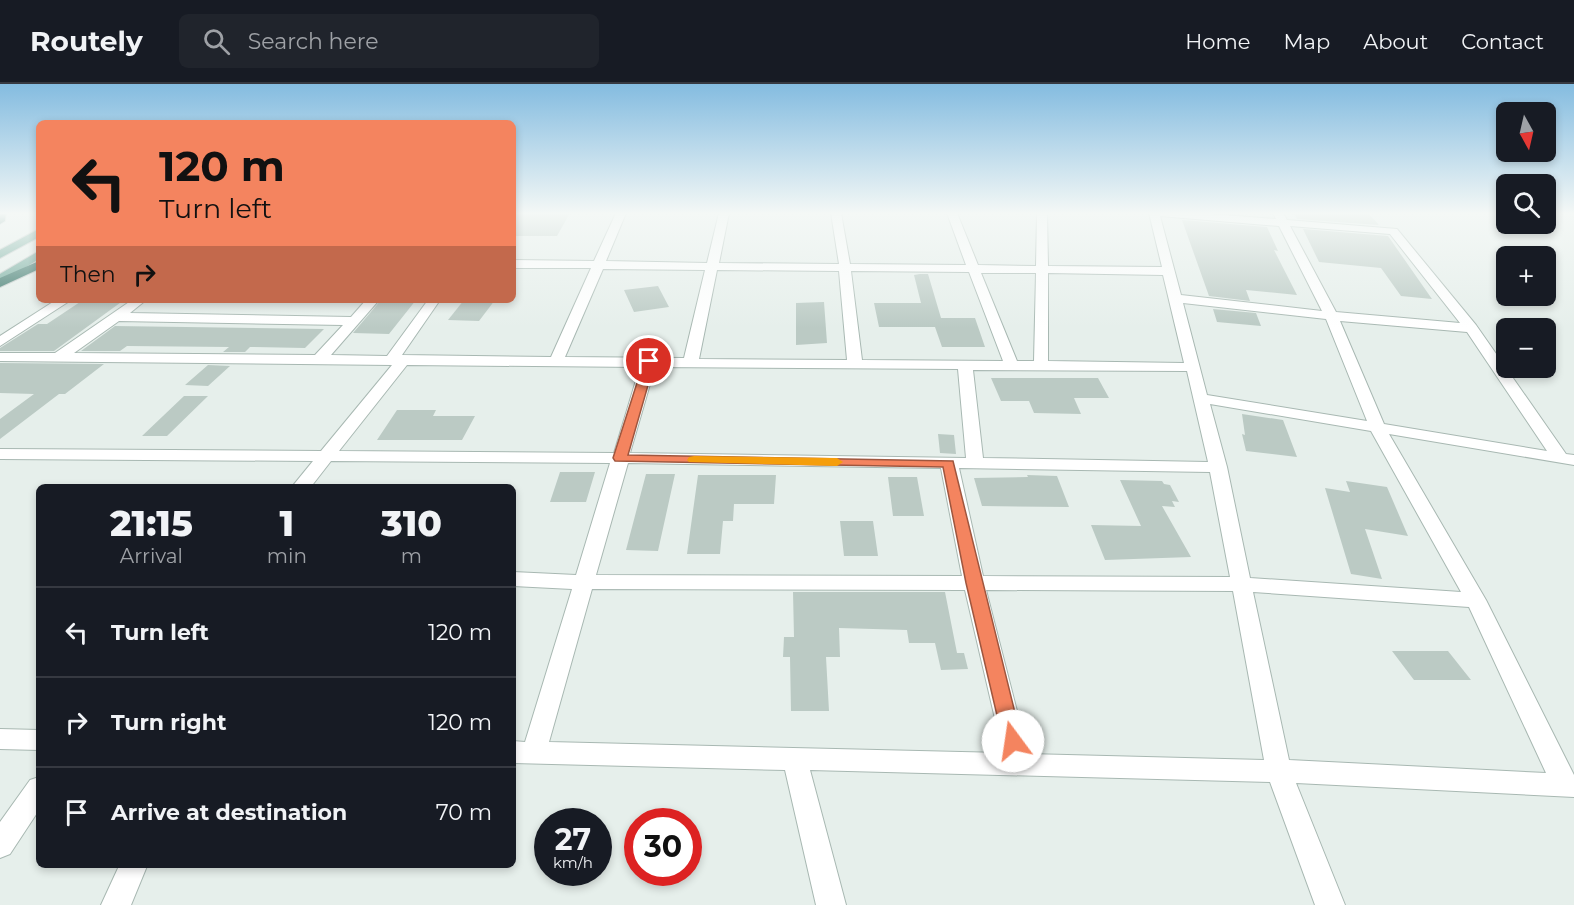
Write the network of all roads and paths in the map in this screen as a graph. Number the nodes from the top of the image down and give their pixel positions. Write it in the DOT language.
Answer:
graph roads {
  1 [pos="606,251"];
  2 [pos="715,251"];
  3 [pos="842,251"];
  4 [pos="967,251"];
  5 [pos="1042,251"];
  6 [pos="1164,251"];
  7 [pos="1298,251"];
  8 [pos="1409,251"];
  9 [pos="36,257"];
  10 [pos="516,264"];
  11 [pos="600,265"];
  12 [pos="712,265"];
  13 [pos="36,266"];
  14 [pos="845,267"];
  15 [pos="973,267"];
  16 [pos="1042,268"];
  17 [pos="1168,271"];
  18 [pos="0,281"];
  19 [pos="1175,298"];
  20 [pos="60,303"];
  21 [pos="136,303"];
  22 [pos="370,303"];
  23 [pos="432,303"];
  24 [pos="1331,316"];
  25 [pos="115,317"];
  26 [pos="354,321"];
  27 [pos="1471,328"];
  28 [pos="0,342"];
  29 [pos="0,357"];
  30 [pos="58,357"];
  31 [pos="320,358"];
  32 [pos="398,359"];
  33 [pos="557,360"];
  34 [pos="649,361"];
  35 [pos="691,361"];
  36 [pos="855,363"];
  37 [pos="965,364"];
  38 [pos="1011,364"];
  39 [pos="1041,364"];
  40 [pos="1192,367"];
  41 [pos="1200,398"];
  42 [pos="1378,429"];
  43 [pos="0,454"];
  44 [pos="323,458"];
  45 [pos="620,458"];
  46 [pos="1568,459"];
  47 [pos="949,464"];
  48 [pos="975,464"];
  49 [pos="1218,467"];
  50 [pos="303,484"];
  51 [pos="516,579"];
  52 [pos="584,582"];
  53 [pos="974,583"];
  54 [pos="1241,584"];
  55 [pos="1476,600"];
  56 [pos="0,739"];
  57 [pos="36,740"];
  58 [pos="523,752"];
  59 [pos="795,759"];
  60 [pos="1018,764"];
  61 [pos="1279,771"];
  62 [pos="1570,786"];
  63 [pos="36,792"];
  64 [pos="0,845"];
  65 [pos="132,868"];
  66 [pos="116,905"];
  67 [pos="831,905"];
  68 [pos="1330,905"];
  1 -- 11 [label="street"];
  2 -- 12 [label="street"];
  3 -- 14 [label="street"];
  4 -- 15 [label="street"];
  5 -- 16 [label="street"];
  6 -- 17 [label="street"];
  7 -- 24 [label="street"];
  8 -- 27 [label="street"];
  9 -- 18 [label="main road"];
  10 -- 11 [label="street"];
  11 -- 12 [label="street"];
  11 -- 33 [label="street"];
  12 -- 14 [label="street"];
  12 -- 35 [label="street"];
  13 -- 18 [label="highway"];
  14 -- 15 [label="street"];
  14 -- 36 [label="street"];
  15 -- 16 [label="street"];
  15 -- 38 [label="street"];
  16 -- 17 [label="street"];
  16 -- 39 [label="street"];
  17 -- 19 [label="street"];
  19 -- 24 [label="street"];
  19 -- 40 [label="street"];
  20 -- 28 [label="street"];
  21 -- 25 [label="street"];
  22 -- 26 [label="street"];
  23 -- 32 [label="street"];
  24 -- 27 [label="street"];
  24 -- 42 [label="street"];
  25 -- 26 [label="street"];
  25 -- 30 [label="street"];
  26 -- 31 [label="street"];
  27 -- 46 [label="street"];
  29 -- 30 [label="street"];
  30 -- 31 [label="street"];
  31 -- 32 [label="street"];
  32 -- 33 [label="street"];
  32 -- 44 [label="street"];
  33 -- 34 [label="street"];
  34 -- 35 [label="street"];
  34 -- 45 [label="street"];
  35 -- 36 [label="street"];
  36 -- 37 [label="street"];
  37 -- 38 [label="street"];
  37 -- 48 [label="street"];
  38 -- 39 [label="street"];
  39 -- 40 [label="street"];
  40 -- 41 [label="street"];
  41 -- 42 [label="street"];
  41 -- 49 [label="street"];
  42 -- 46 [label="street"];
  42 -- 55 [label="street"];
  43 -- 44 [label="street"];
  44 -- 45 [label="street"];
  44 -- 50 [label="street"];
  45 -- 47 [label="street"];
  45 -- 52 [label="street"];
  47 -- 48 [label="street"];
  47 -- 53 [label="street"];
  48 -- 49 [label="street"];
  49 -- 54 [label="street"];
  51 -- 52 [label="street"];
  52 -- 53 [label="street"];
  52 -- 58 [label="street"];
  53 -- 54 [label="street"];
  53 -- 60 [label="street"];
  54 -- 55 [label="street"];
  54 -- 61 [label="street"];
  55 -- 62 [label="street"];
  56 -- 57 [label="street"];
  58 -- 59 [label="street"];
  59 -- 60 [label="street"];
  59 -- 67 [label="street"];
  60 -- 61 [label="street"];
  61 -- 62 [label="street"];
  61 -- 68 [label="street"];
  63 -- 64 [label="street"];
  65 -- 66 [label="street"];
}
